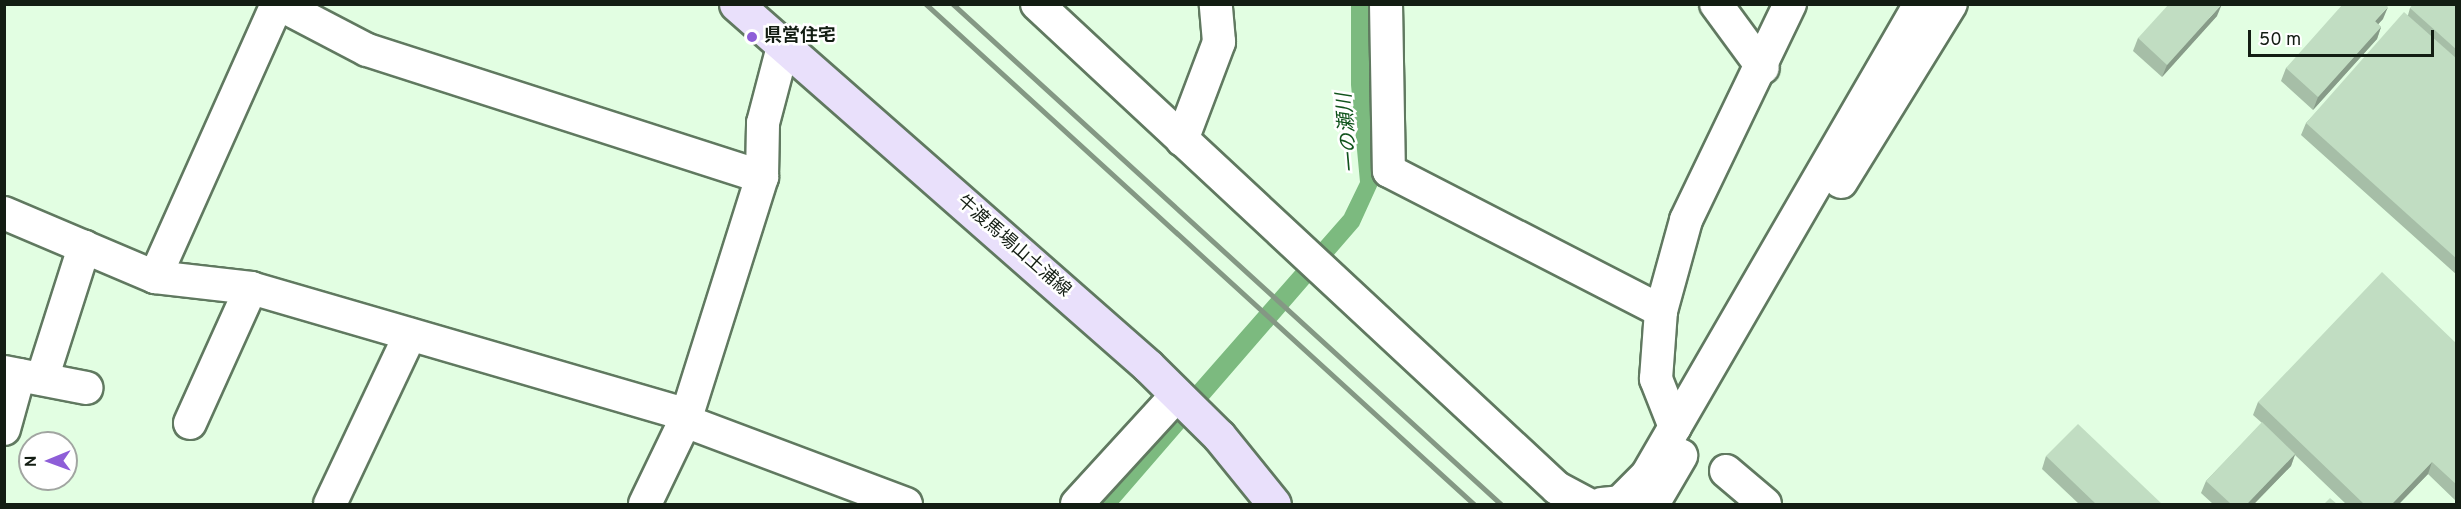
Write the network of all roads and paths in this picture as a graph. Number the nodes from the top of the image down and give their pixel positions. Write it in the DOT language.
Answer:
graph roads {
  1 [pos="736,4"];
  2 [pos="1037,4"];
  3 [pos="1216,4"];
  4 [pos="1386,4"];
  5 [pos="1716,4"];
  6 [pos="1790,4"];
  7 [pos="1920,4"];
  8 [pos="1951,4"];
  9 [pos="289,7"];
  10 [pos="783,46"];
  11 [pos="1763,68"];
  12 [pos="1182,140"];
  13 [pos="762,177"];
  14 [pos="4,213"];
  15 [pos="84,247"];
  16 [pos="155,278"];
  17 [pos="251,288"];
  18 [pos="1660,311"];
  19 [pos="410,335"];
  20 [pos="22,375"];
  21 [pos="86,388"];
  22 [pos="1177,395"];
  23 [pos="685,421"];
  24 [pos="190,423"];
  25 [pos="1675,427"];
  26 [pos="4,429"];
  27 [pos="1726,471"];
  28 [pos="1264,499"];
  29 [pos="330,504"];
  30 [pos="645,504"];
  31 [pos="906,504"];
  32 [pos="1077,504"];
  33 [pos="1587,504"];
  34 [pos="1602,504"];
  35 [pos="1653,504"];
  36 [pos="1765,504"];
  1 -- 10 [label="main road, 牛渡馬場山土浦線"];
  2 -- 12 [label="street"];
  3 -- 12 [label="street"];
  4 -- 18 [label="street"];
  5 -- 11 [label="street"];
  6 -- 11 [label="street"];
  7 -- 25 [label="street"];
  8 -- 35 [label="street"];
  9 -- 13 [label="street"];
  9 -- 16 [label="street"];
  10 -- 13 [label="street"];
  10 -- 22 [label="main road, 牛渡馬場山土浦線"];
  11 -- 18 [label="street"];
  12 -- 33 [label="street"];
  13 -- 23 [label="street"];
  14 -- 15 [label="street"];
  15 -- 16 [label="street"];
  15 -- 20 [label="street"];
  16 -- 17 [label="street"];
  17 -- 19 [label="street"];
  17 -- 24 [label="street"];
  18 -- 25 [label="street"];
  19 -- 23 [label="street"];
  19 -- 29 [label="street"];
  20 -- 21 [label="street"];
  20 -- 26 [label="street"];
  22 -- 28 [label="main road, 牛渡馬場山土浦線"];
  22 -- 32 [label="street"];
  23 -- 30 [label="street"];
  23 -- 31 [label="street"];
  25 -- 34 [label="street"];
  27 -- 36 [label="street"];
}
